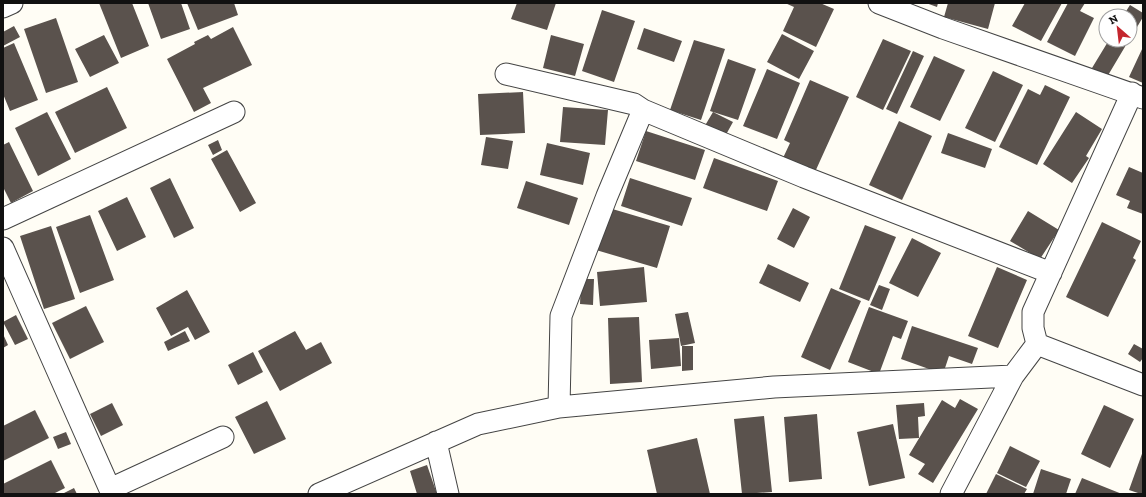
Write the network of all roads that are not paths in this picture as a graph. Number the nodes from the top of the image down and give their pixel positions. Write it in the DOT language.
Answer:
graph roads {
  1 [pos="12,3"];
  2 [pos="879,3"];
  3 [pos="3,7"];
  4 [pos="506,74"];
  5 [pos="1138,96"];
  6 [pos="643,110"];
  7 [pos="234,112"];
  8 [pos="3,219"];
  9 [pos="3,248"];
  10 [pos="1051,273"];
  11 [pos="1037,344"];
  12 [pos="1013,376"];
  13 [pos="1143,385"];
  14 [pos="559,407"];
  15 [pos="223,437"];
  16 [pos="436,442"];
  17 [pos="111,491"];
  18 [pos="319,494"];
  19 [pos="448,494"];
  20 [pos="951,494"];
  1 -- 3 [label="street"];
  2 -- 5 [label="street"];
  4 -- 6 [label="street"];
  5 -- 10 [label="street"];
  6 -- 10 [label="street"];
  6 -- 14 [label="street"];
  7 -- 8 [label="street"];
  9 -- 17 [label="street"];
  10 -- 11 [label="street"];
  11 -- 12 [label="street"];
  11 -- 13 [label="street"];
  12 -- 14 [label="street"];
  12 -- 20 [label="street"];
  14 -- 16 [label="street"];
  15 -- 17 [label="street"];
  16 -- 18 [label="street"];
  16 -- 19 [label="street"];
}
